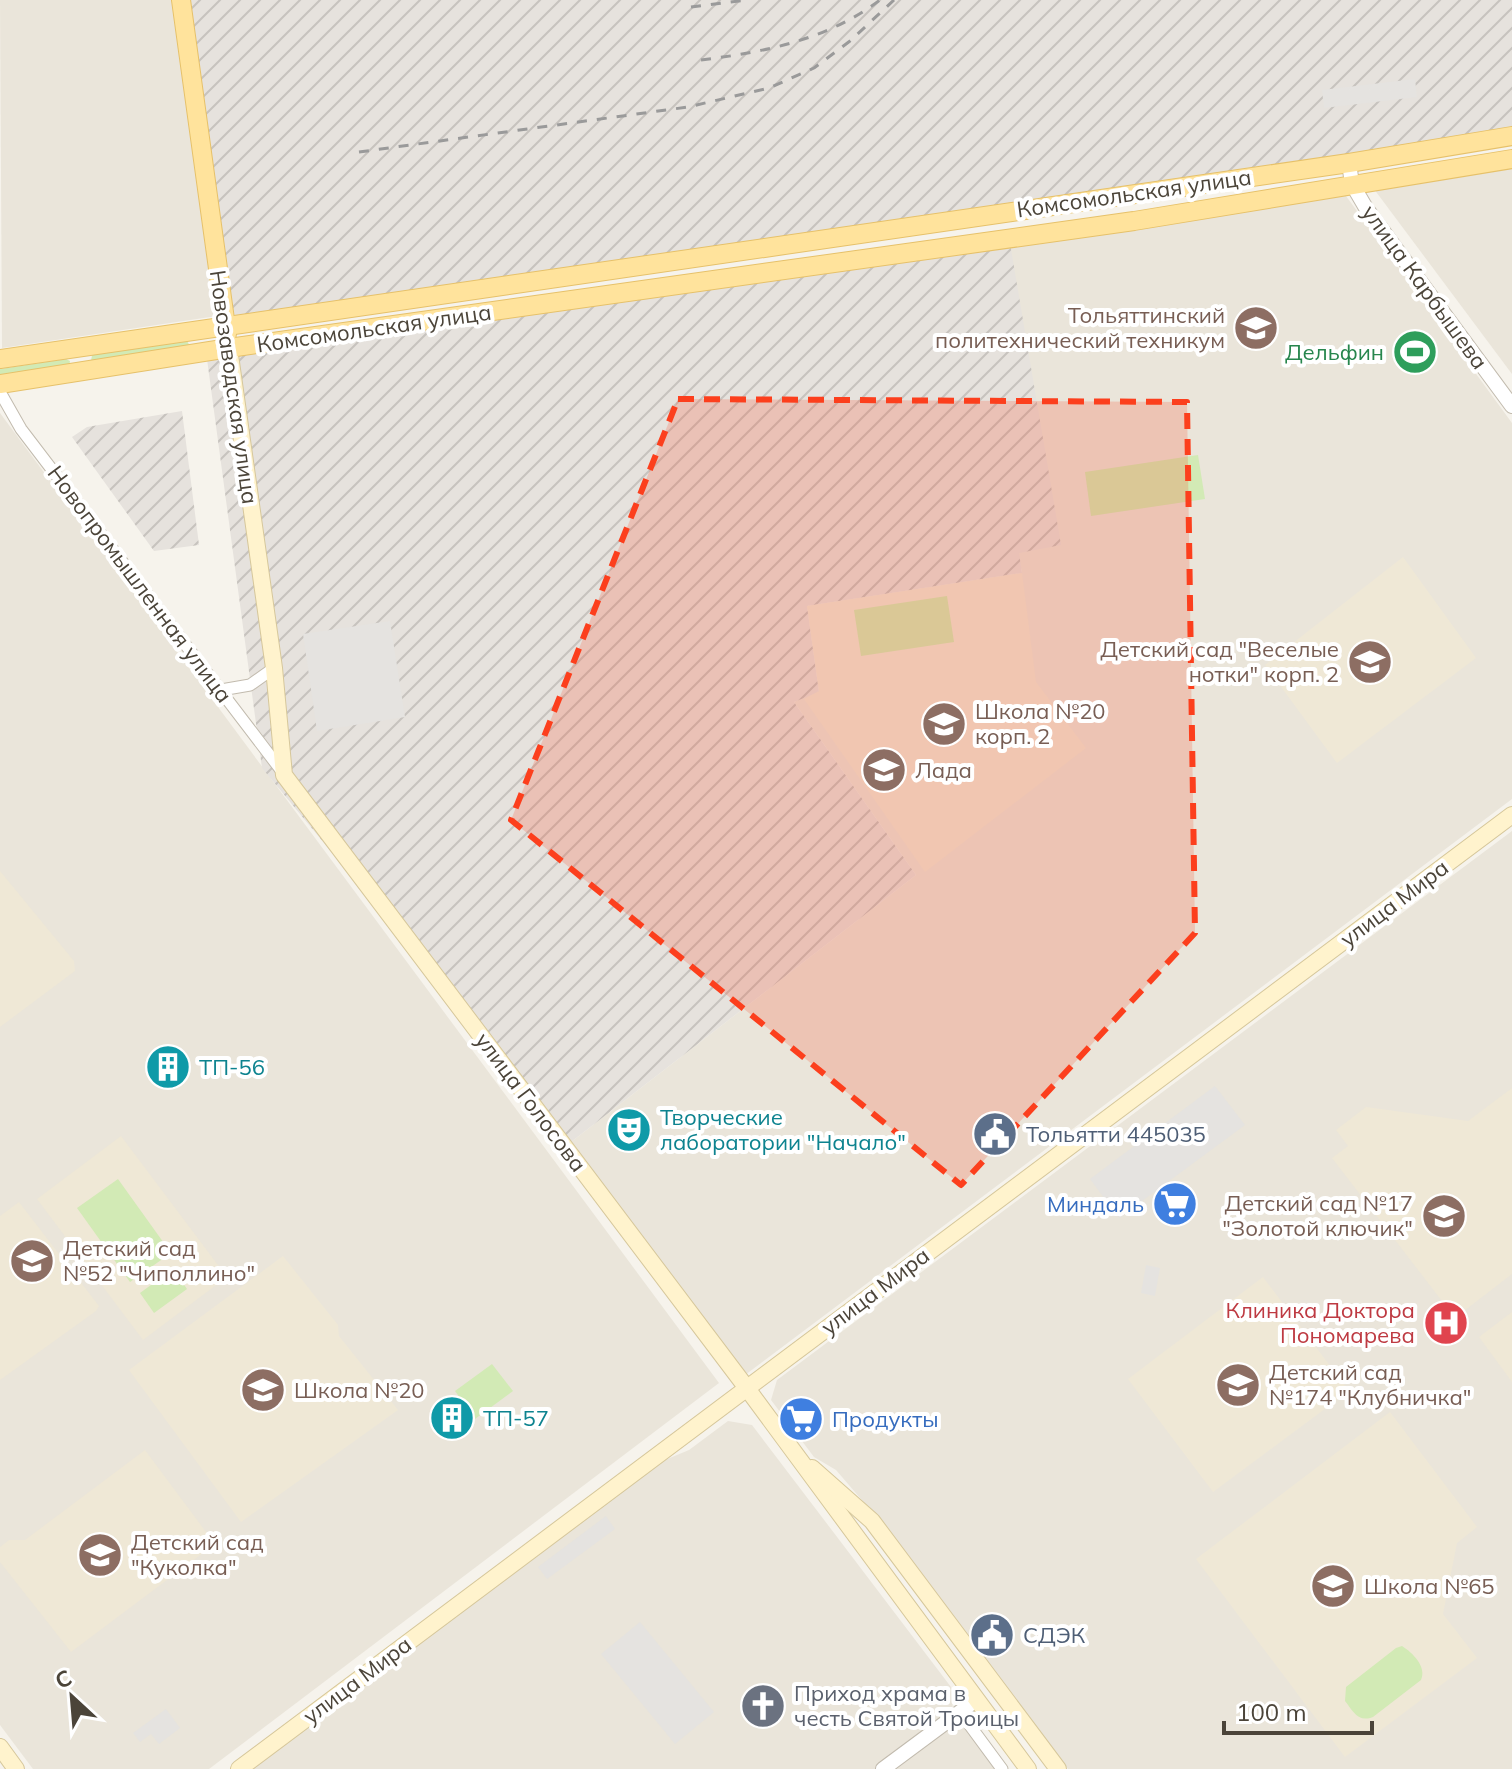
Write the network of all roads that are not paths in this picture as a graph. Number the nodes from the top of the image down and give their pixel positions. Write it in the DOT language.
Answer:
graph roads {
  1 [pos="181,0"];
  2 [pos="1512,136"];
  3 [pos="1512,159"];
  4 [pos="1349,163"];
  5 [pos="1352,184"];
  6 [pos="756,247"];
  7 [pos="760,274"];
  8 [pos="554,277"];
  9 [pos="558,302"];
  10 [pos="225,325"];
  11 [pos="79,347"];
  12 [pos="229,348"];
  13 [pos="0,359"];
  14 [pos="83,371"];
  15 [pos="0,384"];
  16 [pos="0,392"];
  17 [pos="1512,406"];
  18 [pos="274,668"];
  19 [pos="221,690"];
  20 [pos="284,775"];
  21 [pos="1512,815"];
  22 [pos="746,1387"];
  23 [pos="776,1430"];
  24 [pos="872,1521"];
  25 [pos="853,1534"];
  26 [pos="976,1700"];
  27 [pos="960,1712"];
  28 [pos="0,1747"];
  29 [pos="16,1769"];
  30 [pos="239,1769"];
  31 [pos="883,1769"];
  32 [pos="1002,1769"];
  33 [pos="1028,1769"];
  34 [pos="1058,1769"];
  1 -- 10 [label="main road, Новозаводская улица"];
  2 -- 4 [label="main road, Комсомольская улица"];
  3 -- 5 [label="main road, Комсомольская улица"];
  4 -- 5 [label="street, улица Карбышева"];
  4 -- 6 [label="main road, Комсомольская улица"];
  5 -- 7 [label="main road, Комсомольская улица"];
  5 -- 17 [label="street, улица Карбышева"];
  6 -- 7 [label="main road"];
  6 -- 8 [label="main road, Комсомольская улица"];
  7 -- 9 [label="main road, Комсомольская улица"];
  8 -- 9 [label="main road"];
  8 -- 10 [label="main road, Комсомольская улица"];
  9 -- 12 [label="main road, Комсомольская улица"];
  10 -- 11 [label="main road, Комсомольская улица"];
  10 -- 12 [label="main road, Новозаводская улица"];
  11 -- 13 [label="main road, Комсомольская улица"];
  11 -- 14 [label="main road"];
  12 -- 14 [label="main road, Комсомольская улица"];
  12 -- 18 [label="main road, Новозаводская улица"];
  14 -- 15 [label="main road, Комсомольская улица"];
  16 -- 19 [label="street, Новопромышленная улица"];
  18 -- 19 [label="street"];
  18 -- 20 [label="main road, Новозаводская улица"];
  19 -- 20 [label="street, Новопромышленная улица"];
  20 -- 22 [label="main road, улица Голосова"];
  21 -- 22 [label="main road, улица Мира"];
  22 -- 23 [label="main road, улица Голосова"];
  22 -- 30 [label="main road, улица Мира"];
  23 -- 24 [label="main road, улица Голосова"];
  23 -- 25 [label="main road, улица Голосова"];
  24 -- 25 [label="main road"];
  24 -- 34 [label="main road, улица Голосова"];
  25 -- 26 [label="main road, улица Голосова"];
  26 -- 27 [label="street"];
  26 -- 33 [label="main road, улица Голосова"];
  27 -- 31 [label="street"];
  27 -- 32 [label="street"];
  28 -- 29 [label="main road"];
}
